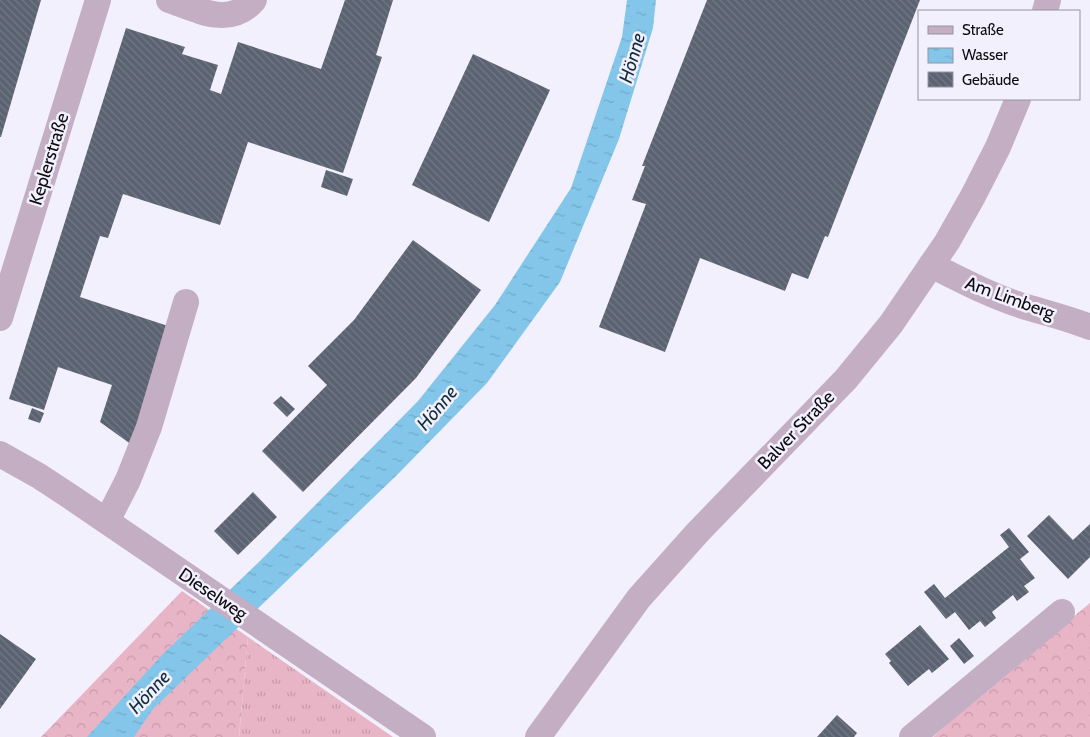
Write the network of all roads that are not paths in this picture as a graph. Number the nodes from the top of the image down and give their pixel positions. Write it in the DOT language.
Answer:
graph roads {
  1 [pos="98,0"];
  2 [pos="169,0"];
  3 [pos="254,0"];
  4 [pos="1018,100"];
  5 [pos="931,265"];
  6 [pos="186,302"];
  7 [pos="0,318"];
  8 [pos="1090,327"];
  9 [pos="0,454"];
  10 [pos="107,521"];
  11 [pos="1062,612"];
  12 [pos="423,737"];
  13 [pos="538,737"];
  14 [pos="912,737"];
  1 -- 7 [label="street, Keplerstraße"];
  2 -- 3 [label="street"];
  4 -- 5 [label="street, Balver Straße"];
  5 -- 8 [label="street, Am Limberg"];
  5 -- 13 [label="street, Balver Straße"];
  6 -- 10 [label="street"];
  9 -- 10 [label="street, Dieselweg"];
  10 -- 12 [label="street, Dieselweg"];
  11 -- 14 [label="street"];
}
